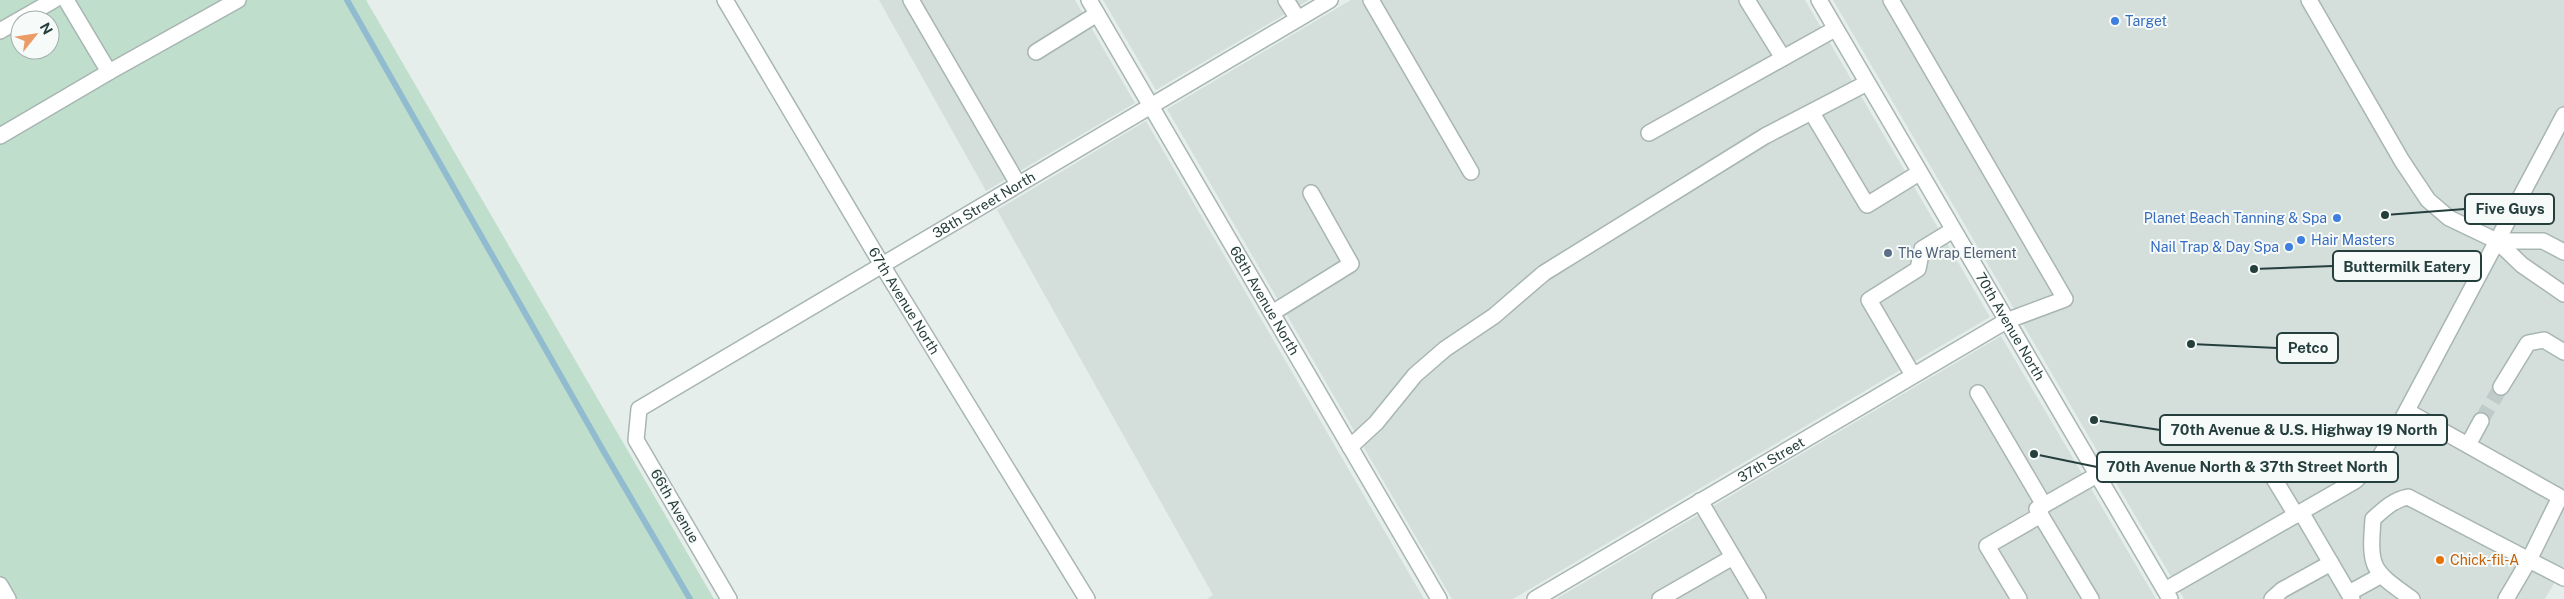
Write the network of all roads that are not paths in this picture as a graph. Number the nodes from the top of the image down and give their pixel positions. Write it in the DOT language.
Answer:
graph roads {
  1 [pos="54,0"];
  2 [pos="66,0"];
  3 [pos="238,0"];
  4 [pos="725,0"];
  5 [pos="910,0"];
  6 [pos="1089,0"];
  7 [pos="1286,0"];
  8 [pos="1330,0"];
  9 [pos="1371,0"];
  10 [pos="1747,0"];
  11 [pos="1819,0"];
  12 [pos="1891,0"];
  13 [pos="2309,0"];
  14 [pos="1098,14"];
  15 [pos="1298,19"];
  16 [pos="1835,28"];
  17 [pos="0,32"];
  18 [pos="1036,52"];
  19 [pos="1783,58"];
  20 [pos="109,72"];
  21 [pos="1868,83"];
  22 [pos="1151,106"];
  23 [pos="1812,113"];
  24 [pos="2562,124"];
  25 [pos="1649,133"];
  26 [pos="0,136"];
  27 [pos="1471,172"];
  28 [pos="1920,173"];
  29 [pos="1018,184"];
  30 [pos="1311,193"];
  31 [pos="1953,230"];
  32 [pos="2497,241"];
  33 [pos="2564,252"];
  34 [pos="882,265"];
  35 [pos="2564,294"];
  36 [pos="1272,313"];
  37 [pos="2006,321"];
  38 [pos="2564,352"];
  39 [pos="1913,375"];
  40 [pos="2501,387"];
  41 [pos="1978,393"];
  42 [pos="639,409"];
  43 [pos="2407,411"];
  44 [pos="2481,422"];
  45 [pos="2468,445"];
  46 [pos="1350,446"];
  47 [pos="2270,472"];
  48 [pos="2097,476"];
  49 [pos="2562,495"];
  50 [pos="1700,501"];
  51 [pos="2042,510"];
  52 [pos="2299,513"];
  53 [pos="1733,556"];
  54 [pos="2529,560"];
  55 [pos="2331,563"];
  56 [pos="2380,576"];
  57 [pos="2564,578"];
  58 [pos="0,586"];
  59 [pos="1685,593"];
  60 [pos="2168,595"];
  61 [pos="2351,596"];
  62 [pos="8,599"];
  63 [pos="729,599"];
  64 [pos="1087,599"];
  65 [pos="1439,599"];
  66 [pos="1535,599"];
  67 [pos="1660,599"];
  68 [pos="1758,599"];
  69 [pos="2019,599"];
  70 [pos="2090,599"];
  71 [pos="2272,599"];
  72 [pos="2412,599"];
  73 [pos="2506,599"];
  1 -- 17 [label="street"];
  2 -- 20 [label="street"];
  3 -- 20 [label="street"];
  4 -- 34 [label="street, 67th Avenue North"];
  5 -- 29 [label="street"];
  6 -- 14 [label="street, 68th Avenue North"];
  7 -- 15 [label="street"];
  8 -- 15 [label="street, 38th Street North"];
  9 -- 27 [label="street"];
  10 -- 19 [label="street"];
  11 -- 16 [label="street, 70th Avenue North"];
  12 -- 37 [label="street, 37th Street"];
  13 -- 32 [label="street"];
  14 -- 18 [label="street"];
  14 -- 22 [label="street, 68th Avenue North"];
  15 -- 22 [label="street, 38th Street North"];
  16 -- 19 [label="street"];
  16 -- 21 [label="street, 70th Avenue North"];
  19 -- 25 [label="street"];
  20 -- 26 [label="street"];
  21 -- 23 [label="street"];
  21 -- 28 [label="street, 70th Avenue North"];
  22 -- 29 [label="street, 38th Street North"];
  22 -- 36 [label="street, 68th Avenue North"];
  23 -- 28 [label="street"];
  23 -- 46 [label="street"];
  24 -- 32 [label="street"];
  28 -- 31 [label="street, 70th Avenue North"];
  29 -- 34 [label="street, 38th Street North"];
  30 -- 36 [label="street"];
  31 -- 37 [label="street, 70th Avenue North"];
  31 -- 39 [label="street"];
  32 -- 33 [label="street"];
  32 -- 35 [label="street"];
  32 -- 43 [label="street"];
  34 -- 42 [label="street, 38th Street North"];
  34 -- 64 [label="street, 67th Avenue North"];
  36 -- 46 [label="street, 68th Avenue North"];
  37 -- 39 [label="street, 37th Street"];
  37 -- 48 [label="street, 70th Avenue North"];
  38 -- 40 [label="street"];
  39 -- 50 [label="street, 37th Street"];
  41 -- 51 [label="street"];
  42 -- 63 [label="street, 66th Avenue"];
  43 -- 45 [label="street"];
  43 -- 52 [label="street"];
  44 -- 45 [label="street"];
  45 -- 49 [label="street"];
  46 -- 65 [label="street, 68th Avenue North"];
  47 -- 52 [label="street"];
  48 -- 51 [label="street"];
  48 -- 60 [label="street, 70th Avenue North"];
  49 -- 54 [label="street"];
  50 -- 53 [label="street"];
  50 -- 66 [label="street, 37th Street"];
  51 -- 69 [label="street"];
  51 -- 70 [label="street"];
  52 -- 55 [label="street"];
  52 -- 60 [label="street"];
  53 -- 59 [label="street"];
  53 -- 68 [label="street"];
  54 -- 56 [label="street"];
  54 -- 57 [label="street"];
  54 -- 73 [label="street"];
  55 -- 61 [label="street"];
  55 -- 71 [label="street"];
  56 -- 61 [label="street"];
  56 -- 72 [label="street"];
  58 -- 62 [label="street"];
  59 -- 67 [label="street"];
}
